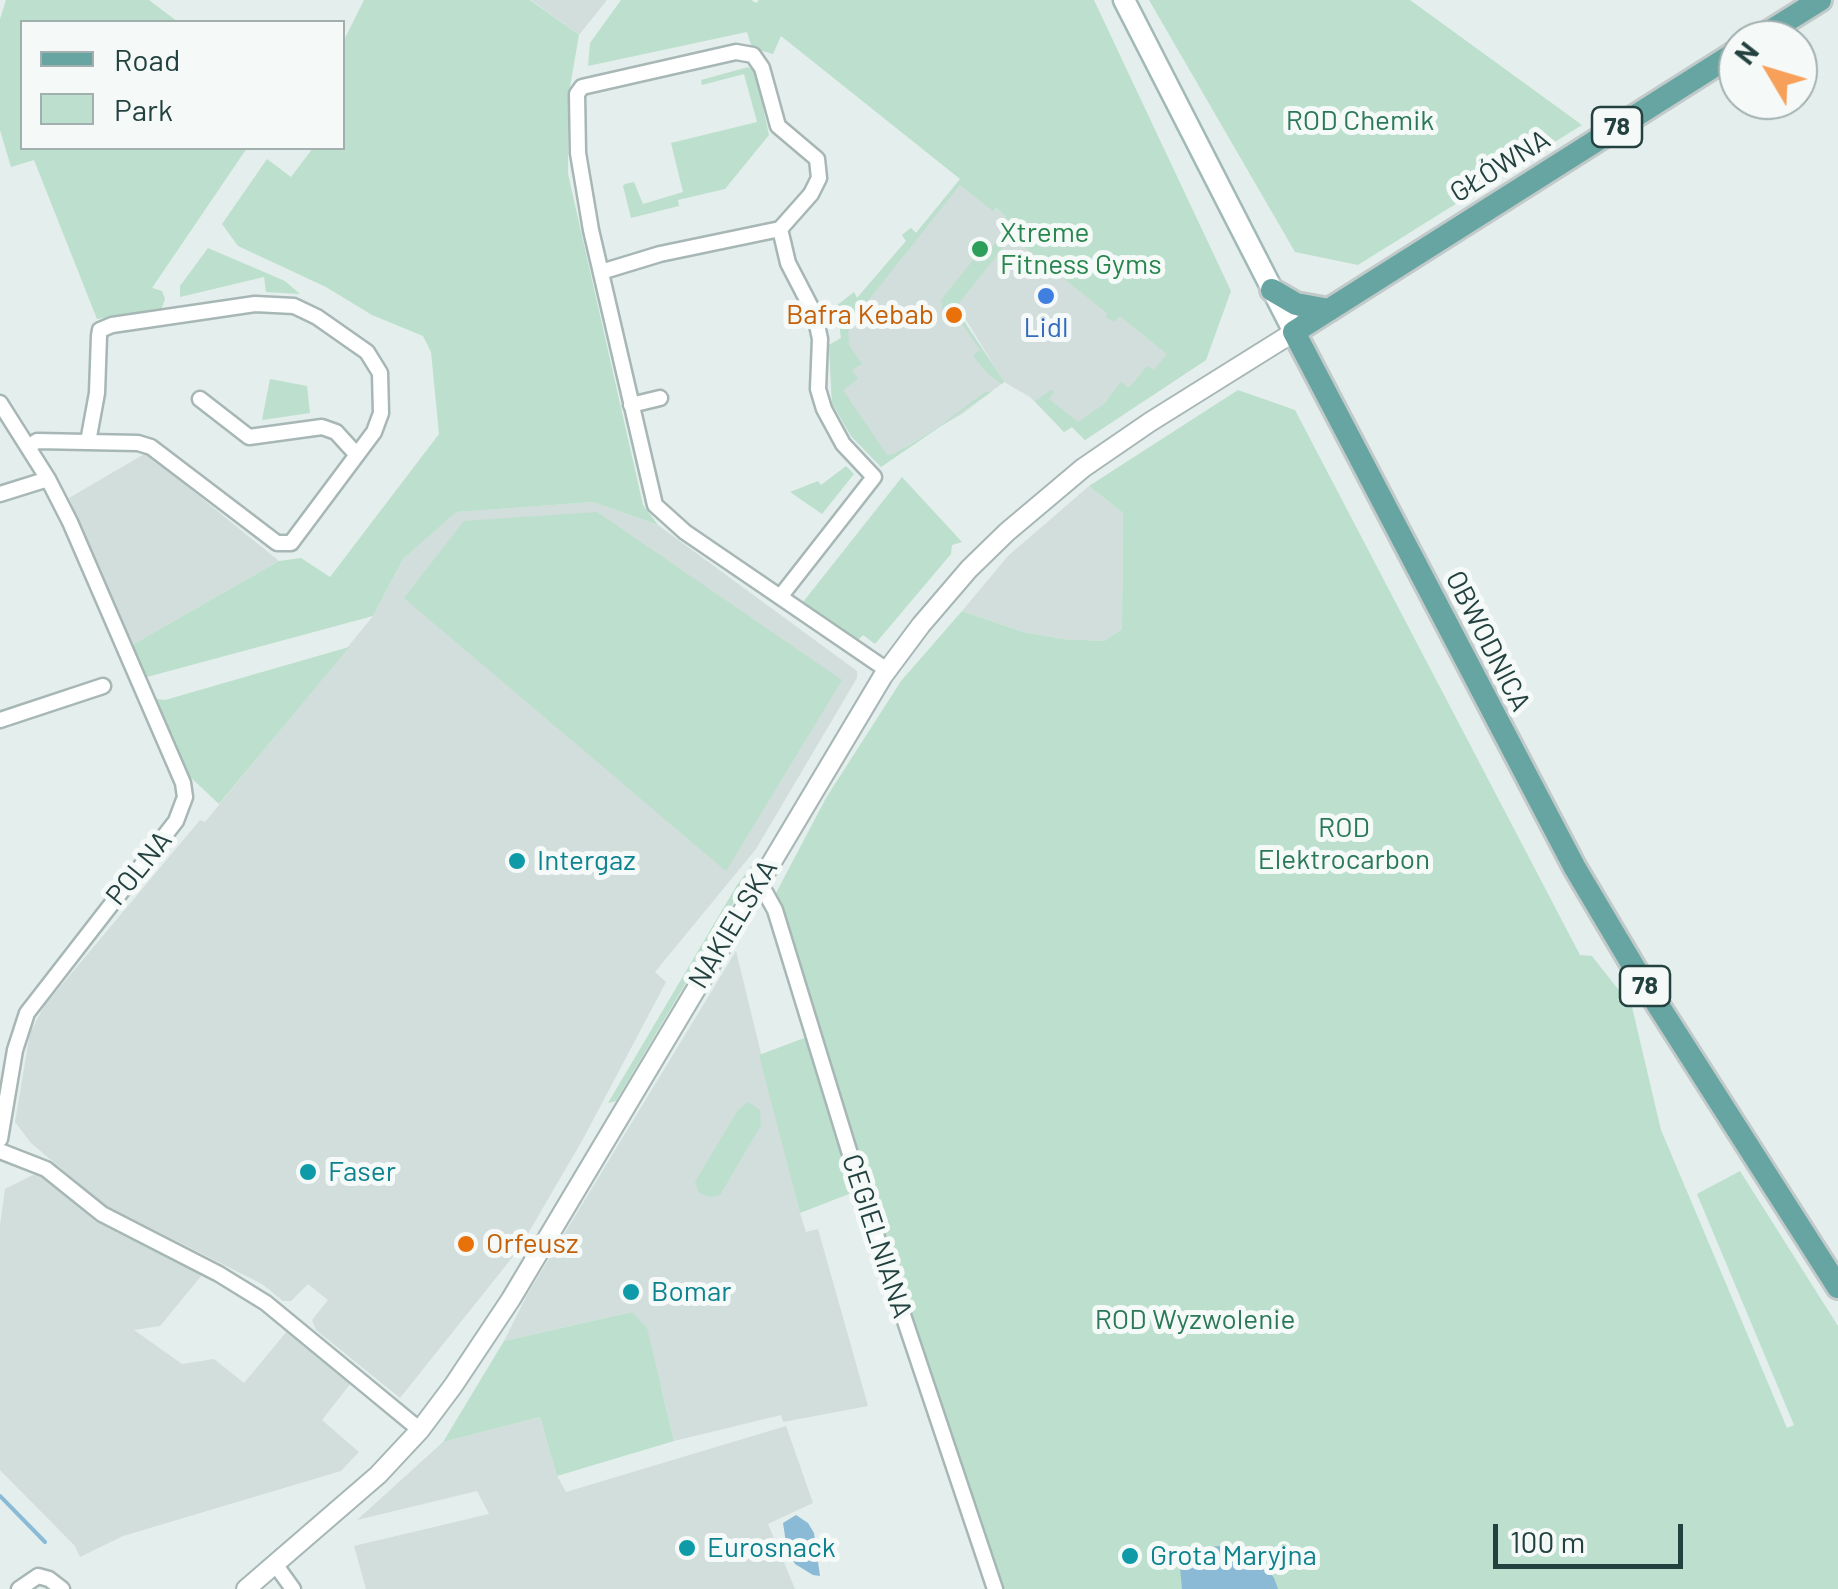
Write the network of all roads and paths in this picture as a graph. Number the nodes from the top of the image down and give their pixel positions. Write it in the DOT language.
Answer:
graph roads {
  1 [pos="1124,0"];
  2 [pos="1820,0"];
  3 [pos="1788,20"];
  4 [pos="1718,65"];
  5 [pos="780,229"];
  6 [pos="601,272"];
  7 [pos="1272,290"];
  8 [pos="1330,310"];
  9 [pos="1294,332"];
  10 [pos="660,398"];
  11 [pos="200,399"];
  12 [pos="0,403"];
  13 [pos="630,405"];
  14 [pos="88,442"];
  15 [pos="28,447"];
  16 [pos="358,455"];
  17 [pos="48,480"];
  18 [pos="0,494"];
  19 [pos="780,597"];
  20 [pos="887,670"];
  21 [pos="103,686"];
  22 [pos="0,720"];
  23 [pos="756,886"];
  24 [pos="0,1138"];
  25 [pos="0,1151"];
  26 [pos="1838,1287"];
  27 [pos="420,1430"];
  28 [pos="275,1564"];
  29 [pos="18,1589"];
  30 [pos="62,1589"];
  31 [pos="246,1589"];
  32 [pos="294,1589"];
  33 [pos="995,1589"];
  1 -- 7 [label="main road, OBWODNICA"];
  2 -- 3 [label="main road"];
  4 -- 8 [label="main road, GŁÓWNA / 78"];
  5 -- 6 [label="street"];
  5 -- 6 [label="street"];
  5 -- 19 [label="street"];
  6 -- 13 [label="street"];
  7 -- 8 [label="main road"];
  7 -- 9 [label="main road, OBWODNICA"];
  8 -- 9 [label="main road, GŁÓWNA / 78"];
  9 -- 20 [label="street, NAKIELSKA"];
  9 -- 26 [label="main road, OBWODNICA / 78"];
  10 -- 13 [label="street"];
  11 -- 16 [label="street"];
  12 -- 15 [label="street, POLNA"];
  13 -- 19 [label="street"];
  14 -- 15 [label="street"];
  14 -- 16 [label="street"];
  14 -- 16 [label="street"];
  15 -- 17 [label="street, POLNA"];
  17 -- 18 [label="street"];
  17 -- 24 [label="street, POLNA"];
  19 -- 20 [label="street"];
  20 -- 23 [label="street, NAKIELSKA"];
  21 -- 22 [label="street"];
  23 -- 27 [label="street, NAKIELSKA"];
  23 -- 33 [label="street, CEGIELNIANA"];
  25 -- 27 [label="street"];
  27 -- 28 [label="street, NAKIELSKA"];
  28 -- 31 [label="street, NAKIELSKA"];
  28 -- 32 [label="street"];
  29 -- 30 [label="street"];
}
